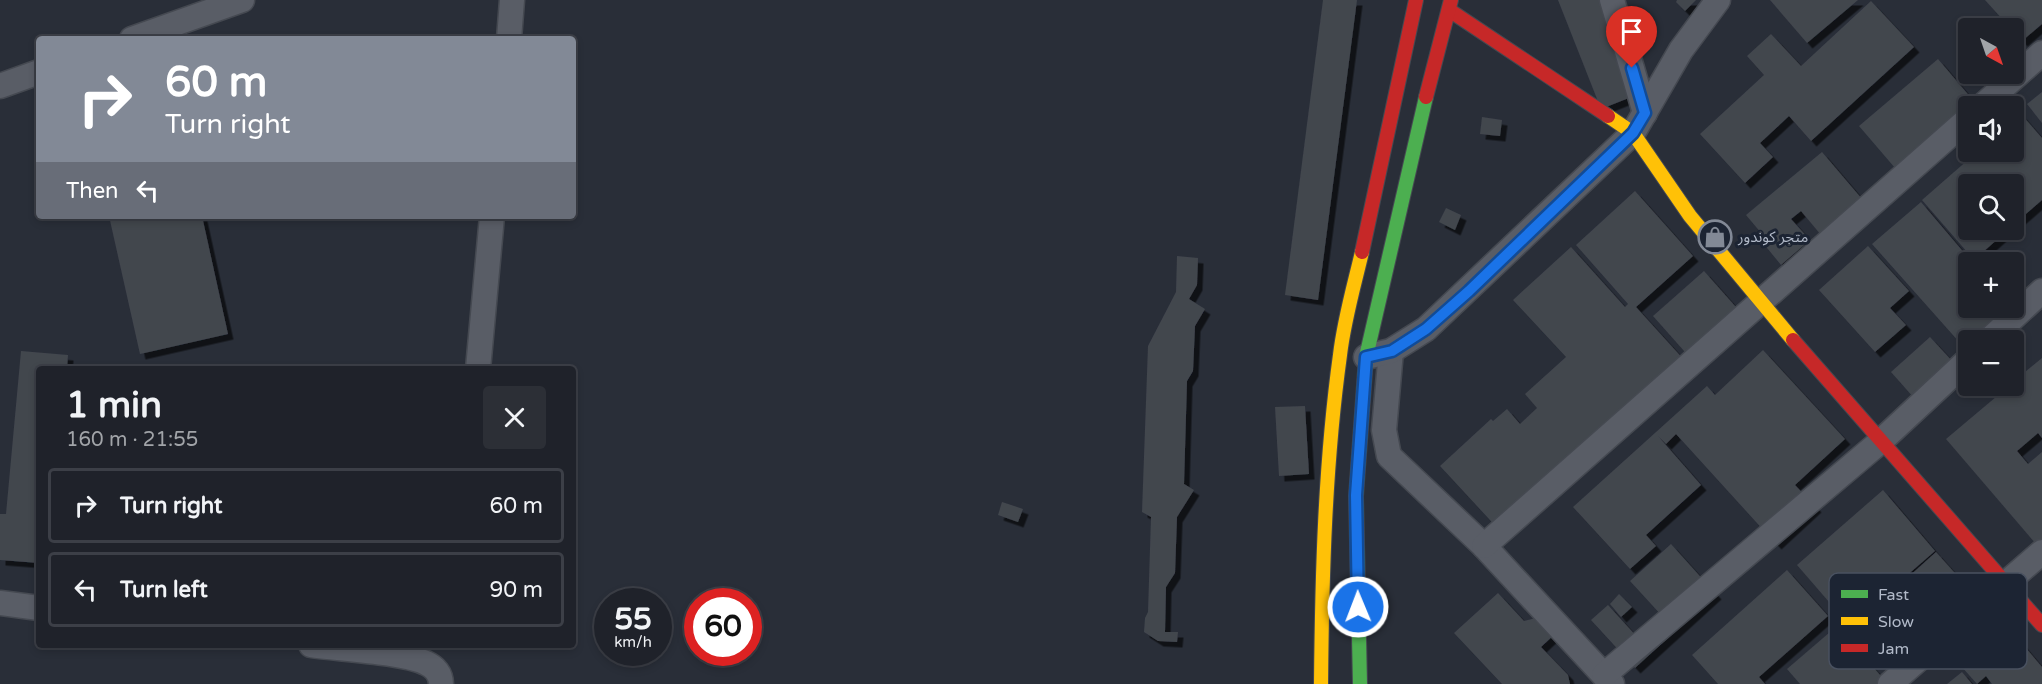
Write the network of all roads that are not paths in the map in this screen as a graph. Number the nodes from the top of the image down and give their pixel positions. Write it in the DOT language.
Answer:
graph roads {
  1 [pos="242,0"];
  2 [pos="512,0"];
  3 [pos="1416,0"];
  4 [pos="1612,0"];
  5 [pos="1718,0"];
  6 [pos="1450,5"];
  7 [pos="140,36"];
  8 [pos="509,36"];
  9 [pos="2042,53"];
  10 [pos="36,73"];
  11 [pos="0,86"];
  12 [pos="1993,96"];
  13 [pos="1639,123"];
  14 [pos="1958,127"];
  15 [pos="492,219"];
  16 [pos="2042,291"];
  17 [pos="1760,302"];
  18 [pos="2000,330"];
  19 [pos="1392,351"];
  20 [pos="1366,357"];
  21 [pos="478,366"];
  22 [pos="1958,369"];
  23 [pos="1881,441"];
  24 [pos="1484,546"];
  25 [pos="2042,552"];
  26 [pos="1995,573"];
  27 [pos="2018,573"];
  28 [pos="0,603"];
  29 [pos="36,608"];
  30 [pos="2027,609"];
  31 [pos="2042,625"];
  32 [pos="338,648"];
  33 [pos="1907,669"];
  34 [pos="1608,679"];
  35 [pos="441,684"];
  36 [pos="1322,684"];
  37 [pos="1360,684"];
  38 [pos="1890,684"];
  1 -- 7 [label="street"];
  2 -- 8 [label="street"];
  3 -- 36 [label="main road"];
  4 -- 13 [label="street"];
  5 -- 13 [label="street"];
  6 -- 13 [label="main road"];
  6 -- 20 [label="main road"];
  9 -- 12 [label="street"];
  10 -- 11 [label="street"];
  13 -- 17 [label="main road"];
  13 -- 19 [label="street"];
  14 -- 17 [label="street"];
  15 -- 21 [label="street"];
  16 -- 18 [label="street"];
  17 -- 23 [label="main road"];
  17 -- 24 [label="street"];
  19 -- 20 [label="street"];
  19 -- 24 [label="street"];
  20 -- 37 [label="main road"];
  22 -- 23 [label="street"];
  23 -- 26 [label="main road"];
  23 -- 34 [label="street"];
  24 -- 34 [label="street"];
  25 -- 27 [label="street"];
  28 -- 29 [label="street"];
  30 -- 31 [label="main road"];
  32 -- 35 [label="street"];
  33 -- 38 [label="street"];
}
